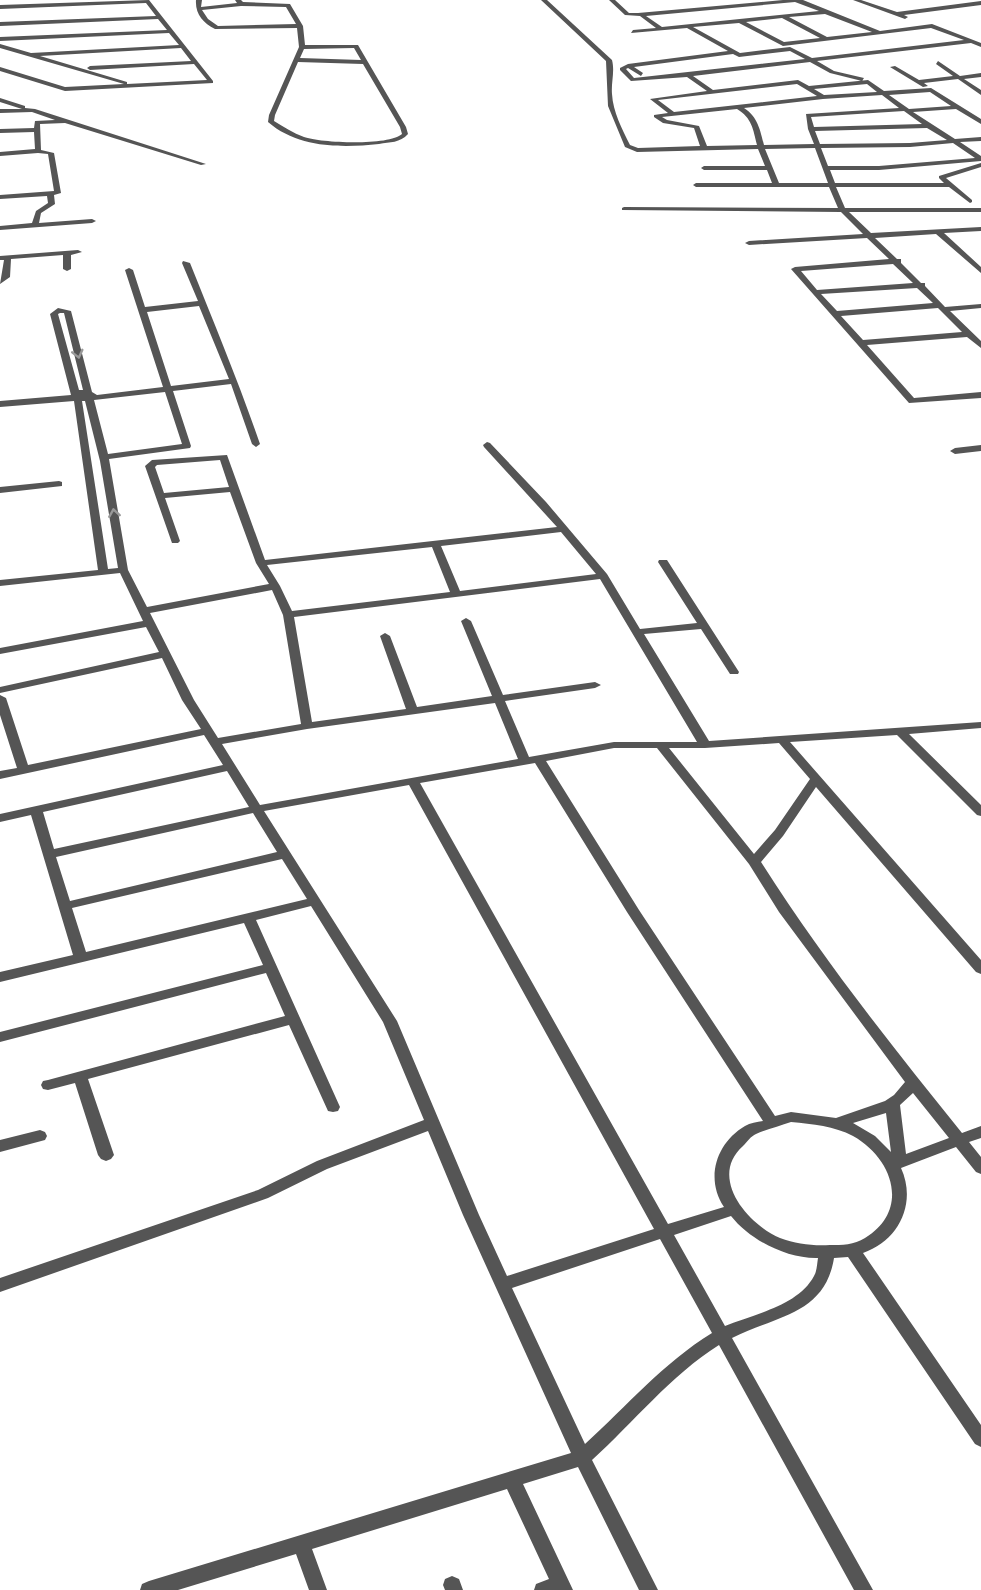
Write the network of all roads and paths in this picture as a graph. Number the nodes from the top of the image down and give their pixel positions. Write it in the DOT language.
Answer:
graph roads {
  1 [pos="2,0"];
  2 [pos="147,0"];
  3 [pos="199,0"];
  4 [pos="544,0"];
  5 [pos="729,0"];
  6 [pos="795,0"];
  7 [pos="800,0"];
  8 [pos="856,0"];
  9 [pos="613,1"];
  10 [pos="621,1"];
  11 [pos="67,2"];
  12 [pos="239,2"];
  13 [pos="980,2"];
  14 [pos="738,6"];
  15 [pos="0,7"];
  16 [pos="199,9"];
  17 [pos="690,11"];
  18 [pos="826,12"];
  19 [pos="897,14"];
  20 [pos="641,15"];
  21 [pos="159,16"];
  22 [pos="783,17"];
  23 [pos="763,19"];
  24 [pos="56,21"];
  25 [pos="740,21"];
  26 [pos="0,24"];
  27 [pos="714,24"];
  28 [pos="300,26"];
  29 [pos="932,26"];
  30 [pos="689,27"];
  31 [pos="661,29"];
  32 [pos="171,31"];
  33 [pos="633,32"];
  34 [pos="879,33"];
  35 [pos="56,37"];
  36 [pos="0,39"];
  37 [pos="825,39"];
  38 [pos="972,41"];
  39 [pos="783,44"];
  40 [pos="0,45"];
  41 [pos="981,45"];
  42 [pos="183,46"];
  43 [pos="302,47"];
  44 [pos="792,50"];
  45 [pos="737,54"];
  46 [pos="31,55"];
  47 [pos="296,60"];
  48 [pos="195,62"];
  49 [pos="365,62"];
  50 [pos="811,62"];
  51 [pos="938,63"];
  52 [pos="628,66"];
  53 [pos="760,68"];
  54 [pos="893,68"];
  55 [pos="0,69"];
  56 [pos="79,69"];
  57 [pos="640,74"];
  58 [pos="688,75"];
  59 [pos="981,75"];
  60 [pos="786,76"];
  61 [pos="959,78"];
  62 [pos="798,82"];
  63 [pos="867,82"];
  64 [pos="918,82"];
  65 [pos="136,86"];
  66 [pos="807,88"];
  67 [pos="931,90"];
  68 [pos="711,91"];
  69 [pos="981,93"];
  70 [pos="886,94"];
  71 [pos="823,97"];
  72 [pos="0,100"];
  73 [pos="738,106"];
  74 [pos="958,107"];
  75 [pos="33,110"];
  76 [pos="907,110"];
  77 [pos="0,111"];
  78 [pos="672,113"];
  79 [pos="65,121"];
  80 [pos="981,122"];
  81 [pos="928,126"];
  82 [pos="811,129"];
  83 [pos="35,130"];
  84 [pos="0,131"];
  85 [pos="981,139"];
  86 [pos="954,141"];
  87 [pos="817,147"];
  88 [pos="704,148"];
  89 [pos="761,148"];
  90 [pos="38,151"];
  91 [pos="0,154"];
  92 [pos="981,159"];
  93 [pos="203,164"];
  94 [pos="981,165"];
  95 [pos="704,168"];
  96 [pos="770,168"];
  97 [pos="826,168"];
  98 [pos="696,185"];
  99 [pos="776,185"];
  100 [pos="832,185"];
  101 [pos="950,185"];
  102 [pos="50,194"];
  103 [pos="0,197"];
  104 [pos="970,201"];
  105 [pos="624,209"];
  106 [pos="842,209"];
  107 [pos="981,210"];
  108 [pos="92,221"];
  109 [pos="35,225"];
  110 [pos="0,228"];
  111 [pos="981,229"];
  112 [pos="937,231"];
  113 [pos="870,235"];
  114 [pos="749,243"];
  115 [pos="78,252"];
  116 [pos="67,253"];
  117 [pos="4,258"];
  118 [pos="898,261"];
  119 [pos="186,263"];
  120 [pos="68,269"];
  121 [pos="129,270"];
  122 [pos="981,271"];
  123 [pos="0,282"];
  124 [pos="922,285"];
  125 [pos="816,292"];
  126 [pos="203,303"];
  127 [pos="981,306"];
  128 [pos="943,307"];
  129 [pos="142,310"];
  130 [pos="835,314"];
  131 [pos="73,332"];
  132 [pos="60,333"];
  133 [pos="969,334"];
  134 [pos="860,342"];
  135 [pos="981,346"];
  136 [pos="234,379"];
  137 [pos="168,387"];
  138 [pos="981,395"];
  139 [pos="84,396"];
  140 [pos="0,404"];
  141 [pos="256,444"];
  142 [pos="487,445"];
  143 [pos="981,448"];
  144 [pos="955,451"];
  145 [pos="104,457"];
  146 [pos="59,484"];
  147 [pos="234,489"];
  148 [pos="0,490"];
  149 [pos="160,496"];
  150 [pos="564,529"];
  151 [pos="175,541"];
  152 [pos="435,543"];
  153 [pos="663,562"];
  154 [pos="261,563"];
  155 [pos="123,570"];
  156 [pos="103,572"];
  157 [pos="603,576"];
  158 [pos="0,583"];
  159 [pos="275,586"];
  160 [pos="456,593"];
  161 [pos="288,615"];
  162 [pos="146,617"];
  163 [pos="466,621"];
  164 [pos="704,625"];
  165 [pos="637,632"];
  166 [pos="386,636"];
  167 [pos="0,651"];
  168 [pos="165,654"];
  169 [pos="734,672"];
  170 [pos="595,685"];
  171 [pos="0,690"];
  172 [pos="0,698"];
  173 [pos="496,699"];
  174 [pos="412,710"];
  175 [pos="981,725"];
  176 [pos="307,726"];
  177 [pos="900,731"];
  178 [pos="211,737"];
  179 [pos="782,740"];
  180 [pos="660,745"];
  181 [pos="705,745"];
  182 [pos="532,760"];
  183 [pos="231,767"];
  184 [pos="24,770"];
  185 [pos="0,775"];
  186 [pos="816,779"];
  187 [pos="413,781"];
  188 [pos="257,808"];
  189 [pos="36,810"];
  190 [pos="981,812"];
  191 [pos="0,818"];
  192 [pos="50,854"];
  193 [pos="285,854"];
  194 [pos="753,862"];
  195 [pos="315,901"];
  196 [pos="65,906"];
  197 [pos="248,917"];
  198 [pos="81,958"];
  199 [pos="270,968"];
  200 [pos="981,969"];
  201 [pos="0,977"];
  202 [pos="293,1019"];
  203 [pos="0,1037"];
  204 [pos="80,1076"];
  205 [pos="913,1082"];
  206 [pos="48,1085"];
  207 [pos="892,1104"];
  208 [pos="333,1107"];
  209 [pos="770,1120"];
  210 [pos="433,1123"];
  211 [pos="836,1123"];
  212 [pos="981,1132"];
  213 [pos="40,1136"];
  214 [pos="958,1139"];
  215 [pos="0,1146"];
  216 [pos="106,1155"];
  217 [pos="897,1163"];
  218 [pos="981,1168"];
  219 [pos="732,1210"];
  220 [pos="664,1232"];
  221 [pos="852,1250"];
  222 [pos="827,1254"];
  223 [pos="503,1284"];
  224 [pos="0,1285"];
  225 [pos="721,1335"];
  226 [pos="981,1439"];
  227 [pos="582,1458"];
  228 [pos="511,1479"];
  229 [pos="301,1543"];
  230 [pos="556,1588"];
  231 [pos="149,1590"];
  232 [pos="318,1590"];
  233 [pos="649,1590"];
  234 [pos="864,1590"];
  1 -- 15 [label="street"];
  2 -- 11 [label="street"];
  2 -- 21 [label="street"];
  3 -- 16 [label="street"];
  4 -- 88 [label="street"];
  5 -- 14 [label="street"];
  6 -- 7 [label="street"];
  6 -- 14 [label="street"];
  6 -- 18 [label="street"];
  8 -- 19 [label="street"];
  9 -- 10 [label="street"];
  9 -- 20 [label="street"];
  11 -- 15 [label="street"];
  12 -- 16 [label="street"];
  12 -- 28 [label="street"];
  13 -- 19 [label="street"];
  14 -- 17 [label="street"];
  14 -- 23 [label="street"];
  16 -- 28 [label="street"];
  17 -- 20 [label="street"];
  17 -- 27 [label="street"];
  18 -- 22 [label="street"];
  18 -- 34 [label="street"];
  19 -- 29 [label="street"];
  20 -- 31 [label="street"];
  21 -- 24 [label="street"];
  21 -- 32 [label="street"];
  22 -- 23 [label="street"];
  22 -- 37 [label="street"];
  23 -- 25 [label="street"];
  24 -- 26 [label="street"];
  24 -- 35 [label="street"];
  25 -- 27 [label="street"];
  25 -- 39 [label="street"];
  27 -- 30 [label="street"];
  28 -- 43 [label="street"];
  29 -- 34 [label="street"];
  29 -- 38 [label="street"];
  30 -- 31 [label="street"];
  30 -- 45 [label="street"];
  31 -- 33 [label="street"];
  32 -- 35 [label="street"];
  32 -- 42 [label="street"];
  34 -- 37 [label="street"];
  35 -- 36 [label="street"];
  37 -- 39 [label="street"];
  38 -- 41 [label="street"];
  38 -- 50 [label="street"];
  39 -- 44 [label="street"];
  40 -- 46 [label="street"];
  42 -- 46 [label="street"];
  42 -- 48 [label="street"];
  43 -- 47 [label="street"];
  43 -- 49 [label="street"];
  44 -- 45 [label="street"];
  44 -- 50 [label="street"];
  45 -- 52 [label="street"];
  45 -- 53 [label="street"];
  46 -- 56 [label="street"];
  47 -- 49 [label="street"];
  47 -- 49 [label="street"];
  48 -- 56 [label="street"];
  48 -- 65 [label="street"];
  50 -- 53 [label="street"];
  50 -- 63 [label="street"];
  51 -- 61 [label="street"];
  52 -- 57 [label="street"];
  52 -- 58 [label="street"];
  53 -- 58 [label="street"];
  54 -- 64 [label="street"];
  55 -- 65 [label="street"];
  56 -- 65 [label="street"];
  58 -- 68 [label="street"];
  59 -- 61 [label="street"];
  60 -- 62 [label="street"];
  61 -- 64 [label="street"];
  61 -- 69 [label="street"];
  62 -- 66 [label="street"];
  62 -- 68 [label="street"];
  63 -- 66 [label="street"];
  63 -- 70 [label="street"];
  64 -- 67 [label="street"];
  66 -- 71 [label="street"];
  67 -- 70 [label="street"];
  67 -- 74 [label="street"];
  68 -- 78 [label="street"];
  70 -- 71 [label="street"];
  70 -- 76 [label="street"];
  71 -- 73 [label="street"];
  72 -- 75 [label="street"];
  73 -- 78 [label="street"];
  73 -- 89 [label="street"];
  74 -- 76 [label="street"];
  74 -- 80 [label="street"];
  75 -- 77 [label="street"];
  75 -- 79 [label="street"];
  76 -- 81 [label="street"];
  76 -- 82 [label="street"];
  78 -- 88 [label="street"];
  79 -- 83 [label="street"];
  79 -- 93 [label="street"];
  81 -- 82 [label="street"];
  81 -- 86 [label="street"];
  82 -- 87 [label="street"];
  83 -- 84 [label="street"];
  83 -- 90 [label="street"];
  85 -- 86 [label="street"];
  86 -- 87 [label="street"];
  86 -- 92 [label="street"];
  87 -- 89 [label="street"];
  87 -- 97 [label="street"];
  88 -- 89 [label="street"];
  89 -- 96 [label="street"];
  90 -- 91 [label="street"];
  90 -- 102 [label="street"];
  92 -- 97 [label="street"];
  94 -- 101 [label="street"];
  95 -- 96 [label="street"];
  96 -- 99 [label="street"];
  97 -- 100 [label="street"];
  98 -- 99 [label="street"];
  99 -- 100 [label="street"];
  100 -- 101 [label="street"];
  100 -- 106 [label="street"];
  101 -- 104 [label="street"];
  102 -- 103 [label="street"];
  102 -- 109 [label="street"];
  105 -- 106 [label="street"];
  106 -- 107 [label="street"];
  106 -- 113 [label="street"];
  108 -- 109 [label="street"];
  109 -- 110 [label="street"];
  111 -- 112 [label="street"];
  112 -- 113 [label="street"];
  112 -- 122 [label="street"];
  113 -- 114 [label="street"];
  113 -- 118 [label="street"];
  115 -- 116 [label="street"];
  116 -- 117 [label="street"];
  116 -- 120 [label="street"];
  117 -- 123 [label="street"];
  118 -- 124 [label="street"];
  118 -- 125 [label="street"];
  119 -- 126 [label="street"];
  121 -- 129 [label="street"];
  124 -- 125 [label="street"];
  124 -- 128 [label="street"];
  125 -- 130 [label="street"];
  126 -- 129 [label="street"];
  126 -- 136 [label="street"];
  127 -- 128 [label="street"];
  128 -- 130 [label="street"];
  128 -- 133 [label="street"];
  129 -- 137 [label="street"];
  130 -- 134 [label="street"];
  131 -- 132 [label="street"];
  131 -- 132 [label="street"];
  131 -- 139 [label="street, one-way"];
  132 -- 139 [label="street"];
  133 -- 134 [label="street"];
  133 -- 135 [label="street"];
  134 -- 138 [label="street"];
  136 -- 137 [label="street"];
  136 -- 141 [label="street"];
  137 -- 139 [label="street"];
  137 -- 145 [label="street"];
  139 -- 140 [label="street"];
  139 -- 145 [label="street"];
  139 -- 156 [label="street"];
  142 -- 150 [label="street"];
  143 -- 144 [label="street"];
  155 -- 145 [label="street, one-way"];
  146 -- 148 [label="street"];
  147 -- 149 [label="street"];
  147 -- 149 [label="street"];
  147 -- 154 [label="street"];
  149 -- 151 [label="street"];
  150 -- 152 [label="street"];
  150 -- 157 [label="street"];
  152 -- 154 [label="street"];
  152 -- 160 [label="street"];
  153 -- 164 [label="street"];
  154 -- 159 [label="street"];
  155 -- 156 [label="street"];
  155 -- 162 [label="street"];
  156 -- 158 [label="street"];
  157 -- 160 [label="street"];
  157 -- 165 [label="street"];
  159 -- 161 [label="street"];
  159 -- 162 [label="street"];
  160 -- 161 [label="street"];
  161 -- 176 [label="street"];
  162 -- 167 [label="street"];
  162 -- 168 [label="street"];
  163 -- 173 [label="street"];
  164 -- 165 [label="street"];
  164 -- 169 [label="street"];
  165 -- 181 [label="street"];
  166 -- 174 [label="street"];
  168 -- 171 [label="street"];
  168 -- 178 [label="street"];
  170 -- 173 [label="street"];
  172 -- 184 [label="street"];
  173 -- 174 [label="street"];
  173 -- 182 [label="street"];
  174 -- 176 [label="street"];
  175 -- 177 [label="street"];
  176 -- 178 [label="street"];
  177 -- 179 [label="street"];
  177 -- 190 [label="street"];
  178 -- 183 [label="street"];
  178 -- 184 [label="street"];
  179 -- 181 [label="street"];
  179 -- 186 [label="street"];
  180 -- 181 [label="street"];
  180 -- 182 [label="street"];
  180 -- 194 [label="street"];
  182 -- 187 [label="street"];
  182 -- 209 [label="street"];
  183 -- 188 [label="street"];
  183 -- 189 [label="street"];
  184 -- 185 [label="street"];
  186 -- 194 [label="street"];
  186 -- 200 [label="street"];
  187 -- 188 [label="street"];
  187 -- 220 [label="street"];
  188 -- 192 [label="street"];
  188 -- 193 [label="street"];
  189 -- 191 [label="street"];
  189 -- 192 [label="street"];
  192 -- 196 [label="street"];
  193 -- 195 [label="street"];
  193 -- 196 [label="street"];
  194 -- 205 [label="street"];
  195 -- 197 [label="street"];
  195 -- 210 [label="street"];
  196 -- 198 [label="street"];
  197 -- 198 [label="street"];
  197 -- 199 [label="street"];
  198 -- 201 [label="street"];
  199 -- 202 [label="street"];
  199 -- 203 [label="street"];
  202 -- 204 [label="street"];
  202 -- 208 [label="street"];
  204 -- 206 [label="street"];
  204 -- 216 [label="street"];
  205 -- 207 [label="street"];
  205 -- 214 [label="street"];
  207 -- 211 [label="street"];
  207 -- 217 [label="street"];
  209 -- 211 [label="street"];
  209 -- 219 [label="street"];
  210 -- 223 [label="street"];
  210 -- 224 [label="street"];
  211 -- 217 [label="street"];
  212 -- 214 [label="street"];
  213 -- 215 [label="street"];
  214 -- 217 [label="street"];
  214 -- 218 [label="street"];
  217 -- 221 [label="street"];
  219 -- 220 [label="street"];
  219 -- 222 [label="street"];
  220 -- 223 [label="street"];
  220 -- 225 [label="street"];
  221 -- 222 [label="street"];
  221 -- 226 [label="street"];
  222 -- 225 [label="street"];
  223 -- 227 [label="street"];
  225 -- 227 [label="street"];
  225 -- 234 [label="street"];
  227 -- 228 [label="street"];
  227 -- 233 [label="street"];
  228 -- 229 [label="street"];
  228 -- 230 [label="street"];
  229 -- 231 [label="street"];
  229 -- 232 [label="street"];
}
